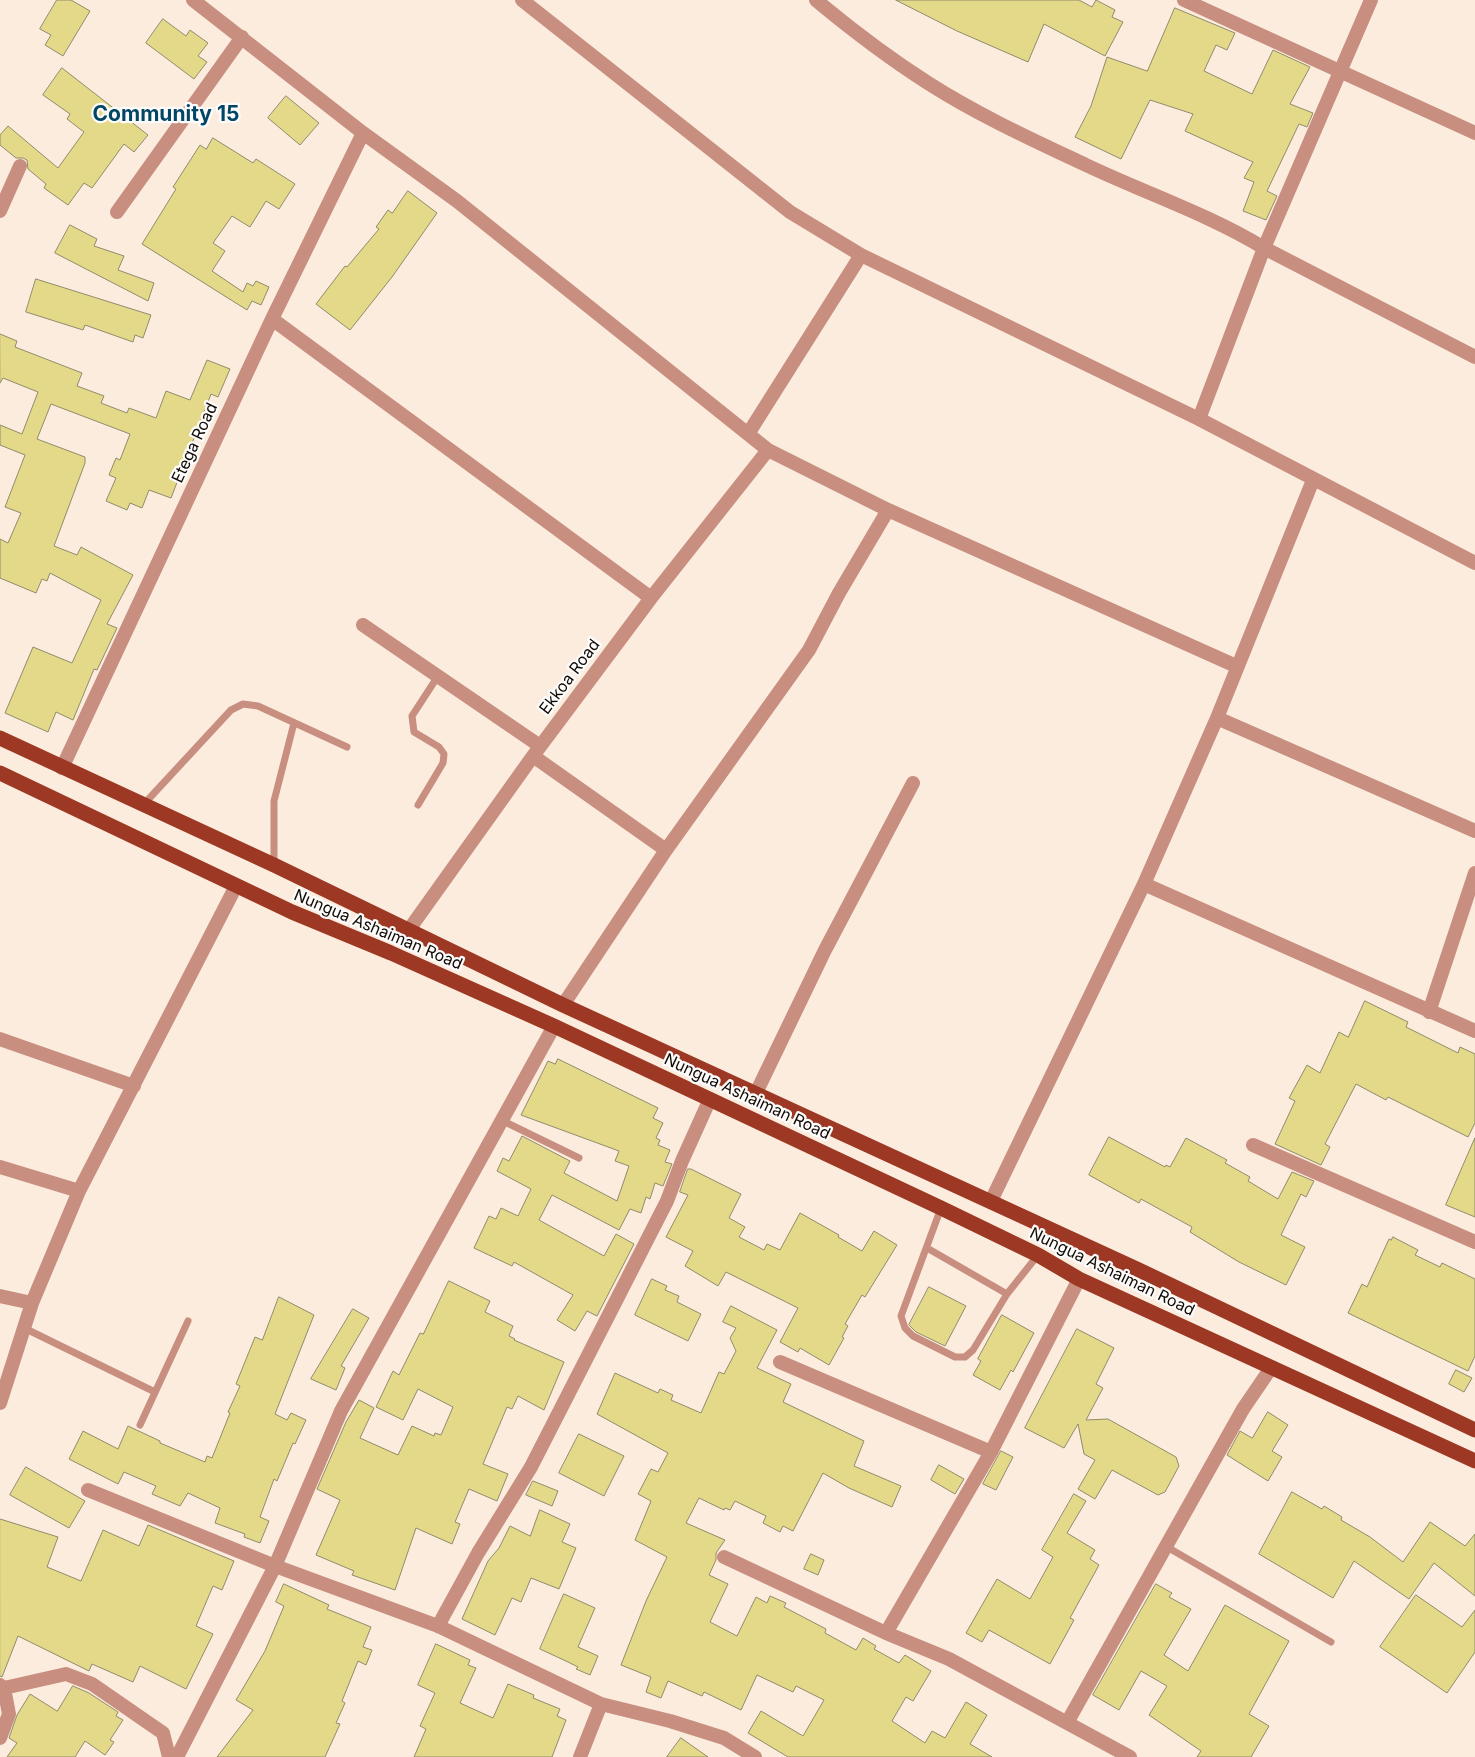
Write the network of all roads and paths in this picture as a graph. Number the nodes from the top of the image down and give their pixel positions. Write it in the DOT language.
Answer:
graph roads {
  1 [pos="193,0"];
  2 [pos="522,0"];
  3 [pos="816,0"];
  4 [pos="1184,0"];
  5 [pos="1371,0"];
  6 [pos="242,37"];
  7 [pos="1339,72"];
  8 [pos="363,133"];
  9 [pos="1475,133"];
  10 [pos="20,166"];
  11 [pos="0,211"];
  12 [pos="117,212"];
  13 [pos="1264,248"];
  14 [pos="862,255"];
  15 [pos="272,319"];
  16 [pos="1475,357"];
  17 [pos="1199,419"];
  18 [pos="748,434"];
  19 [pos="768,450"];
  20 [pos="1313,480"];
  21 [pos="888,510"];
  22 [pos="1475,563"];
  23 [pos="650,598"];
  24 [pos="363,625"];
  25 [pos="1236,666"];
  26 [pos="438,676"];
  27 [pos="1216,718"];
  28 [pos="294,723"];
  29 [pos="0,738"];
  30 [pos="347,747"];
  31 [pos="536,751"];
  32 [pos="62,768"];
  33 [pos="0,773"];
  34 [pos="913,783"];
  35 [pos="144,804"];
  36 [pos="418,805"];
  37 [pos="1475,831"];
  38 [pos="666,850"];
  39 [pos="274,865"];
  40 [pos="1475,873"];
  41 [pos="1144,884"];
  42 [pos="236,886"];
  43 [pos="408,931"];
  44 [pos="563,1005"];
  45 [pos="1429,1012"];
  46 [pos="554,1026"];
  47 [pos="1475,1031"];
  48 [pos="0,1039"];
  49 [pos="134,1086"];
  50 [pos="756,1093"];
  51 [pos="710,1099"];
  52 [pos="500,1120"];
  53 [pos="1253,1145"];
  54 [pos="579,1158"];
  55 [pos="0,1167"];
  56 [pos="79,1191"];
  57 [pos="991,1201"];
  58 [pos="941,1208"];
  59 [pos="1475,1242"];
  60 [pos="927,1248"];
  61 [pos="1038,1255"];
  62 [pos="1079,1279"];
  63 [pos="1006,1294"];
  64 [pos="0,1296"];
  65 [pos="32,1303"];
  66 [pos="188,1321"];
  67 [pos="24,1328"];
  68 [pos="780,1362"];
  69 [pos="1271,1368"];
  70 [pos="155,1392"];
  71 [pos="0,1403"];
  72 [pos="140,1424"];
  73 [pos="1475,1430"];
  74 [pos="991,1452"];
  75 [pos="1475,1461"];
  76 [pos="88,1490"];
  77 [pos="1167,1547"];
  78 [pos="724,1557"];
  79 [pos="275,1566"];
  80 [pos="438,1626"];
  81 [pos="886,1633"];
  82 [pos="1331,1642"];
  83 [pos="2,1686"];
  84 [pos="601,1704"];
  85 [pos="1068,1721"];
  86 [pos="0,1738"];
  87 [pos="170,1757"];
  88 [pos="177,1757"];
  89 [pos="580,1757"];
  90 [pos="755,1757"];
  91 [pos="1130,1757"];
  1 -- 6 [label="street"];
  2 -- 14 [label="street"];
  3 -- 13 [label="street"];
  4 -- 7 [label="street"];
  5 -- 7 [label="street"];
  6 -- 8 [label="street"];
  6 -- 12 [label="street"];
  7 -- 9 [label="street"];
  7 -- 13 [label="street"];
  8 -- 15 [label="street, Etega Road"];
  8 -- 18 [label="street"];
  10 -- 11 [label="street"];
  13 -- 16 [label="street"];
  13 -- 17 [label="street"];
  14 -- 17 [label="street"];
  14 -- 18 [label="street"];
  15 -- 23 [label="street"];
  15 -- 32 [label="street, Etega Road"];
  17 -- 20 [label="street"];
  18 -- 19 [label="street"];
  19 -- 21 [label="street"];
  19 -- 23 [label="street, Ekkoa Road"];
  20 -- 22 [label="street"];
  20 -- 25 [label="street"];
  21 -- 25 [label="street"];
  21 -- 38 [label="street"];
  23 -- 31 [label="street, Ekkoa Road"];
  24 -- 26 [label="street"];
  25 -- 27 [label="street"];
  26 -- 31 [label="street"];
  26 -- 36 [label="lane"];
  27 -- 37 [label="street"];
  27 -- 41 [label="street"];
  28 -- 30 [label="lane"];
  28 -- 35 [label="lane"];
  28 -- 39 [label="lane"];
  29 -- 32 [label="main road, Nungua Ashaiman Road"];
  31 -- 38 [label="street"];
  31 -- 43 [label="street, Ekkoa Road"];
  32 -- 35 [label="main road, Nungua Ashaiman Road"];
  33 -- 42 [label="main road, Nungua Ashaiman Road"];
  34 -- 50 [label="street"];
  35 -- 39 [label="main road, Nungua Ashaiman Road"];
  38 -- 44 [label="street"];
  39 -- 43 [label="main road, Nungua Ashaiman Road"];
  40 -- 45 [label="street"];
  41 -- 45 [label="street"];
  41 -- 57 [label="street"];
  42 -- 46 [label="main road, Nungua Ashaiman Road"];
  42 -- 49 [label="street"];
  43 -- 44 [label="main road, Nungua Ashaiman Road"];
  44 -- 50 [label="main road, Nungua Ashaiman Road"];
  45 -- 47 [label="street"];
  46 -- 51 [label="main road, Nungua Ashaiman Road"];
  46 -- 52 [label="street"];
  48 -- 49 [label="street"];
  49 -- 56 [label="street"];
  50 -- 57 [label="main road, Nungua Ashaiman Road"];
  51 -- 58 [label="main road, Nungua Ashaiman Road"];
  51 -- 80 [label="street"];
  52 -- 54 [label="lane"];
  52 -- 79 [label="street"];
  53 -- 59 [label="street"];
  55 -- 56 [label="street"];
  56 -- 65 [label="street"];
  57 -- 73 [label="main road, Nungua Ashaiman Road"];
  58 -- 60 [label="lane"];
  58 -- 61 [label="main road, Nungua Ashaiman Road"];
  60 -- 63 [label="lane"];
  60 -- 63 [label="lane"];
  61 -- 62 [label="main road, Nungua Ashaiman Road"];
  61 -- 63 [label="lane"];
  62 -- 69 [label="main road, Nungua Ashaiman Road"];
  62 -- 74 [label="street"];
  64 -- 65 [label="street"];
  65 -- 67 [label="street"];
  66 -- 70 [label="lane"];
  67 -- 70 [label="lane"];
  67 -- 71 [label="street"];
  68 -- 74 [label="street"];
  69 -- 75 [label="main road, Nungua Ashaiman Road"];
  69 -- 77 [label="street"];
  70 -- 72 [label="lane"];
  74 -- 81 [label="street"];
  76 -- 79 [label="street"];
  77 -- 82 [label="lane"];
  77 -- 85 [label="street"];
  78 -- 81 [label="street"];
  79 -- 80 [label="street"];
  79 -- 88 [label="street"];
  80 -- 84 [label="street"];
  81 -- 85 [label="street"];
  83 -- 86 [label="street"];
  83 -- 87 [label="street"];
  84 -- 89 [label="street"];
  84 -- 90 [label="street"];
  85 -- 91 [label="street"];
}
